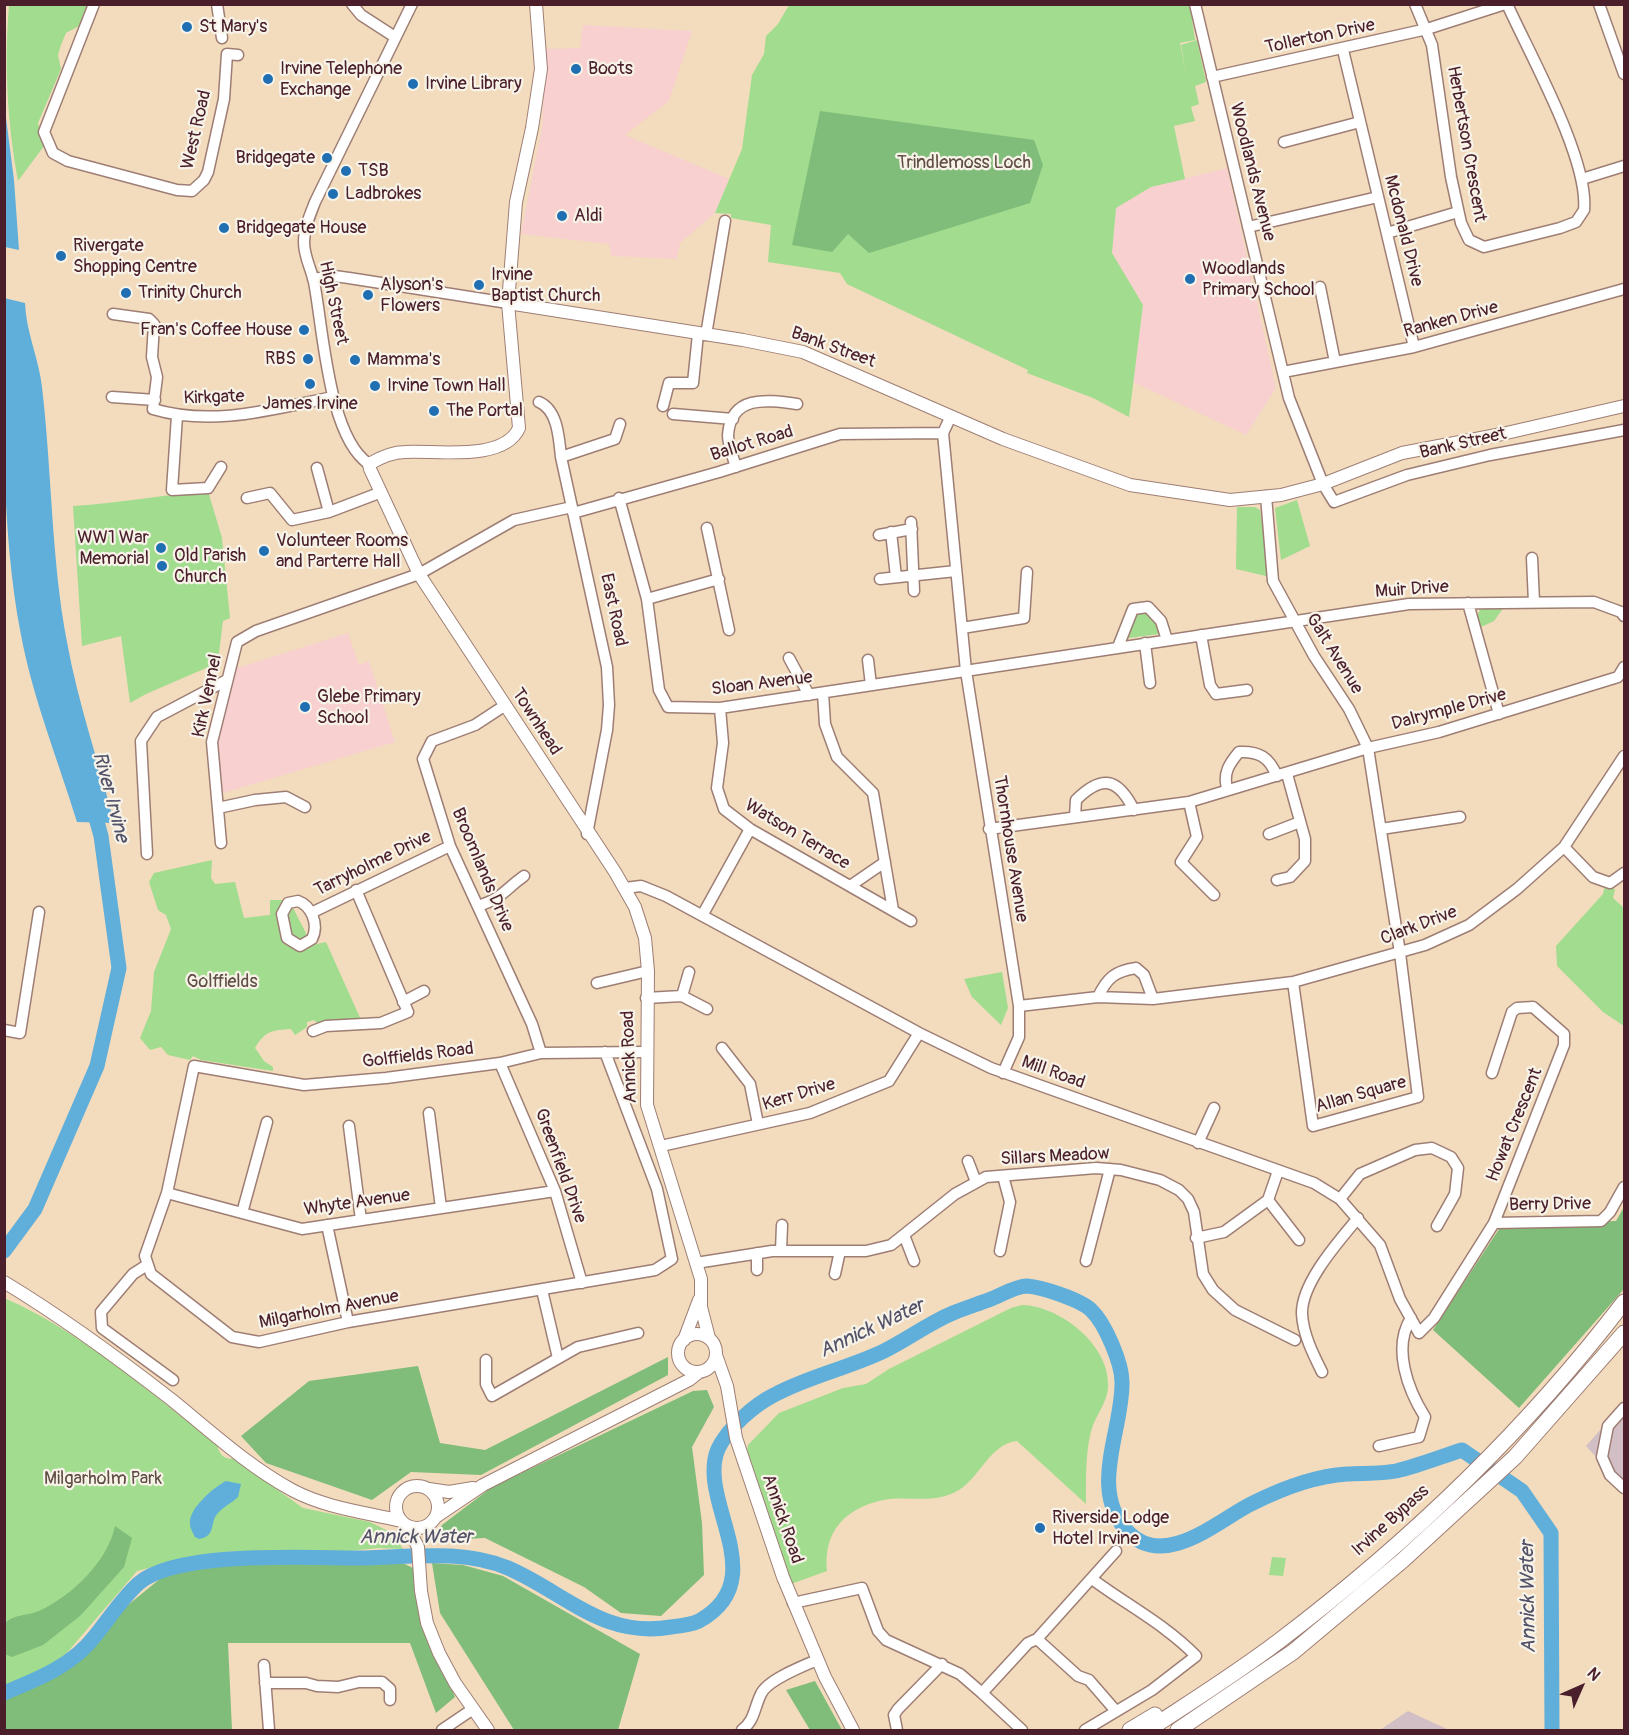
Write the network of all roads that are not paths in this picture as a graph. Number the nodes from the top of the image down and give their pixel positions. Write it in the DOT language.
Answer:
graph roads {
  1 [pos="94,4"];
  2 [pos="217,4"];
  3 [pos="352,4"];
  4 [pos="412,4"];
  5 [pos="536,4"];
  6 [pos="1195,4"];
  7 [pos="1415,4"];
  8 [pos="1506,4"];
  9 [pos="1599,4"];
  10 [pos="1427,29"];
  11 [pos="395,37"];
  12 [pos="222,38"];
  13 [pos="1343,50"];
  14 [pos="238,55"];
  15 [pos="1624,74"];
  16 [pos="1212,77"];
  17 [pos="1360,122"];
  18 [pos="1284,142"];
  19 [pos="1624,166"];
  20 [pos="1581,179"];
  21 [pos="1377,197"];
  22 [pos="1458,212"];
  23 [pos="725,221"];
  24 [pos="1248,227"];
  25 [pos="1387,232"];
  26 [pos="313,279"];
  27 [pos="1320,287"];
  28 [pos="1624,289"];
  29 [pos="508,303"];
  30 [pos="113,314"];
  31 [pos="702,335"];
  32 [pos="1414,347"];
  33 [pos="1335,362"];
  34 [pos="1283,372"];
  35 [pos="112,397"];
  36 [pos="333,397"];
  37 [pos="154,400"];
  38 [pos="539,402"];
  39 [pos="797,404"];
  40 [pos="663,406"];
  41 [pos="1624,406"];
  42 [pos="673,414"];
  43 [pos="177,416"];
  44 [pos="951,416"];
  45 [pos="733,419"];
  46 [pos="620,424"];
  47 [pos="1624,430"];
  48 [pos="944,433"];
  49 [pos="561,457"];
  50 [pos="369,464"];
  51 [pos="221,467"];
  52 [pos="736,467"];
  53 [pos="317,468"];
  54 [pos="1323,484"];
  55 [pos="379,493"];
  56 [pos="1266,496"];
  57 [pos="247,498"];
  58 [pos="619,498"];
  59 [pos="573,510"];
  60 [pos="329,512"];
  61 [pos="707,528"];
  62 [pos="891,532"];
  63 [pos="879,535"];
  64 [pos="1533,558"];
  65 [pos="956,571"];
  66 [pos="1027,572"];
  67 [pos="419,574"];
  68 [pos="913,575"];
  69 [pos="896,577"];
  70 [pos="719,579"];
  71 [pos="880,579"];
  72 [pos="914,591"];
  73 [pos="647,599"];
  74 [pos="1534,602"];
  75 [pos="1468,603"];
  76 [pos="1624,616"];
  77 [pos="1293,620"];
  78 [pos="962,628"];
  79 [pos="729,630"];
  80 [pos="1201,634"];
  81 [pos="1167,640"];
  82 [pos="1144,643"];
  83 [pos="1118,647"];
  84 [pos="789,658"];
  85 [pos="868,660"];
  86 [pos="1624,667"];
  87 [pos="966,670"];
  88 [pos="227,680"];
  89 [pos="1150,683"];
  90 [pos="872,685"];
  91 [pos="1247,690"];
  92 [pos="823,693"];
  93 [pos="809,695"];
  94 [pos="504,706"];
  95 [pos="720,708"];
  96 [pos="1499,714"];
  97 [pos="1368,748"];
  98 [pos="1624,756"];
  99 [pos="1282,775"];
  100 [pos="1227,788"];
  101 [pos="1189,802"];
  102 [pos="306,807"];
  103 [pos="218,808"];
  104 [pos="1134,810"];
  105 [pos="1075,817"];
  106 [pos="1460,817"];
  107 [pos="1300,822"];
  108 [pos="750,829"];
  109 [pos="989,829"];
  110 [pos="1381,829"];
  111 [pos="587,834"];
  112 [pos="1269,834"];
  113 [pos="221,843"];
  114 [pos="450,846"];
  115 [pos="1564,847"];
  116 [pos="147,854"];
  117 [pos="885,862"];
  118 [pos="1624,873"];
  119 [pos="524,876"];
  120 [pos="1277,880"];
  121 [pos="850,886"];
  122 [pos="625,888"];
  123 [pos="356,890"];
  124 [pos="1214,895"];
  125 [pos="478,906"];
  126 [pos="893,910"];
  127 [pos="39,912"];
  128 [pos="310,913"];
  129 [pos="703,914"];
  130 [pos="911,921"];
  131 [pos="1400,953"];
  132 [pos="648,971"];
  133 [pos="689,972"];
  134 [pos="1293,982"];
  135 [pos="597,983"];
  136 [pos="424,991"];
  137 [pos="682,996"];
  138 [pos="1098,997"];
  139 [pos="646,998"];
  140 [pos="1153,999"];
  141 [pos="403,1002"];
  142 [pos="1018,1006"];
  143 [pos="707,1009"];
  144 [pos="4,1030"];
  145 [pos="313,1031"];
  146 [pos="919,1033"];
  147 [pos="722,1048"];
  148 [pos="605,1052"];
  149 [pos="646,1052"];
  150 [pos="541,1053"];
  151 [pos="500,1063"];
  152 [pos="1003,1072"];
  153 [pos="1492,1073"];
  154 [pos="1214,1108"];
  155 [pos="429,1113"];
  156 [pos="267,1122"];
  157 [pos="758,1124"];
  158 [pos="349,1126"];
  159 [pos="1198,1143"];
  160 [pos="661,1146"];
  161 [pos="968,1161"];
  162 [pos="1110,1169"];
  163 [pos="1278,1171"];
  164 [pos="1003,1176"];
  165 [pos="976,1182"];
  166 [pos="1624,1187"];
  167 [pos="555,1191"];
  168 [pos="167,1193"];
  169 [pos="1340,1199"];
  170 [pos="1268,1200"];
  171 [pos="441,1208"];
  172 [pos="242,1213"];
  173 [pos="1358,1218"];
  174 [pos="361,1220"];
  175 [pos="1494,1223"];
  176 [pos="782,1225"];
  177 [pos="327,1226"];
  178 [pos="1437,1226"];
  179 [pos="904,1235"];
  180 [pos="1196,1238"];
  181 [pos="1299,1240"];
  182 [pos="781,1251"];
  183 [pos="840,1251"];
  184 [pos="1000,1251"];
  185 [pos="757,1253"];
  186 [pos="672,1259"];
  187 [pos="1086,1261"];
  188 [pos="914,1262"];
  189 [pos="696,1263"];
  190 [pos="147,1265"];
  191 [pos="757,1270"];
  192 [pos="835,1274"];
  193 [pos="4,1282"];
  194 [pos="582,1283"];
  195 [pos="542,1290"];
  196 [pos="701,1295"];
  197 [pos="1624,1302"];
  198 [pos="1411,1318"];
  199 [pos="348,1322"];
  200 [pos="638,1333"];
  201 [pos="1419,1333"];
  202 [pos="1624,1333"];
  203 [pos="708,1338"];
  204 [pos="684,1340"];
  205 [pos="1295,1340"];
  206 [pos="716,1355"];
  207 [pos="558,1358"];
  208 [pos="486,1360"];
  209 [pos="682,1364"];
  210 [pos="701,1372"];
  211 [pos="1322,1372"];
  212 [pos="173,1380"];
  213 [pos="727,1386"];
  214 [pos="666,1390"];
  215 [pos="1624,1408"];
  216 [pos="1379,1446"];
  217 [pos="483,1485"];
  218 [pos="1624,1488"];
  219 [pos="429,1489"];
  220 [pos="397,1499"];
  221 [pos="373,1514"];
  222 [pos="433,1521"];
  223 [pos="404,1523"];
  224 [pos="418,1547"];
  225 [pos="1116,1551"];
  226 [pos="1092,1579"];
  227 [pos="794,1603"];
  228 [pos="1037,1639"];
  229 [pos="1279,1641"];
  230 [pos="1293,1652"];
  231 [pos="817,1660"];
  232 [pos="942,1664"];
  233 [pos="264,1665"];
  234 [pos="264,1683"];
  235 [pos="982,1694"];
  236 [pos="390,1700"];
  237 [pos="473,1709"];
  238 [pos="1115,1710"];
  239 [pos="269,1731"];
  240 [pos="442,1731"];
  241 [pos="488,1731"];
  242 [pos="742,1731"];
  243 [pos="853,1731"];
  244 [pos="897,1731"];
  245 [pos="1022,1731"];
  246 [pos="1085,1731"];
  247 [pos="1130,1731"];
  248 [pos="1148,1731"];
  249 [pos="1178,1731"];
  250 [pos="1195,1731"];
  1 -- 14 [label="street, West Road"];
  2 -- 12 [label="street"];
  3 -- 11 [label="street"];
  4 -- 11 [label="street, High Street"];
  5 -- 29 [label="main road"];
  6 -- 16 [label="street, Woodlands Avenue"];
  7 -- 10 [label="street, Herbertson Crescent"];
  8 -- 10 [label="street, Tollerton Drive"];
  8 -- 20 [label="street, Herbertson Crescent"];
  9 -- 15 [label="street"];
  10 -- 13 [label="street, Tollerton Drive"];
  10 -- 22 [label="street, Herbertson Crescent"];
  11 -- 26 [label="street, High Street"];
  13 -- 16 [label="street, Tollerton Drive"];
  13 -- 17 [label="street, Mcdonald Drive"];
  16 -- 24 [label="street, Woodlands Avenue"];
  17 -- 18 [label="street"];
  17 -- 21 [label="street, Mcdonald Drive"];
  19 -- 20 [label="street"];
  20 -- 22 [label="street, Herbertson Crescent"];
  21 -- 24 [label="street"];
  21 -- 25 [label="street, Mcdonald Drive"];
  22 -- 25 [label="street"];
  23 -- 31 [label="street"];
  24 -- 34 [label="street, Woodlands Avenue"];
  25 -- 32 [label="street, Mcdonald Drive"];
  26 -- 29 [label="street, Bank Street"];
  26 -- 36 [label="street, High Street"];
  27 -- 33 [label="street"];
  28 -- 32 [label="street, Ranken Drive"];
  29 -- 31 [label="main road, Bank Street"];
  29 -- 50 [label="main road"];
  30 -- 37 [label="street"];
  31 -- 40 [label="street"];
  31 -- 44 [label="main road, Bank Street"];
  32 -- 33 [label="street, Ranken Drive"];
  33 -- 34 [label="street, Ranken Drive"];
  34 -- 54 [label="street, Woodlands Avenue"];
  35 -- 37 [label="street"];
  36 -- 43 [label="street, Kirkgate"];
  36 -- 50 [label="street, High Street"];
  37 -- 43 [label="street, Kirkgate"];
  38 -- 49 [label="street, East Road"];
  39 -- 45 [label="street"];
  41 -- 54 [label="main road, Bank Street"];
  42 -- 45 [label="street"];
  43 -- 51 [label="street"];
  44 -- 48 [label="street, Thornhouse Avenue"];
  44 -- 56 [label="main road, Bank Street"];
  45 -- 52 [label="street"];
  46 -- 49 [label="street"];
  47 -- 54 [label="street, Bank Street"];
  48 -- 52 [label="street, Ballot Road"];
  48 -- 65 [label="street, Thornhouse Avenue"];
  49 -- 59 [label="street, East Road"];
  50 -- 55 [label="main road, High Street"];
  52 -- 58 [label="street, Ballot Road"];
  53 -- 60 [label="street"];
  54 -- 56 [label="main road, Bank Street"];
  55 -- 60 [label="street"];
  55 -- 67 [label="main road, High Street"];
  56 -- 77 [label="street, Galt Avenue"];
  57 -- 60 [label="street"];
  58 -- 59 [label="street, Ballot Road"];
  58 -- 73 [label="street, Sloan Avenue"];
  59 -- 67 [label="street, Kirk Vennel"];
  59 -- 111 [label="street, East Road"];
  61 -- 70 [label="street"];
  62 -- 63 [label="street"];
  62 -- 68 [label="street"];
  62 -- 69 [label="street"];
  64 -- 74 [label="street"];
  65 -- 68 [label="street"];
  65 -- 78 [label="street, Thornhouse Avenue"];
  66 -- 78 [label="street"];
  67 -- 88 [label="street, Kirk Vennel"];
  67 -- 94 [label="main road, Townhead"];
  68 -- 69 [label="street"];
  68 -- 72 [label="street"];
  69 -- 71 [label="street"];
  70 -- 73 [label="street"];
  70 -- 79 [label="street"];
  73 -- 95 [label="street, Sloan Avenue"];
  74 -- 75 [label="street, Muir Drive"];
  74 -- 76 [label="street, Muir Drive"];
  75 -- 77 [label="street, Muir Drive"];
  75 -- 96 [label="street"];
  77 -- 80 [label="street, Muir Drive"];
  77 -- 97 [label="street, Galt Avenue"];
  78 -- 87 [label="street, Thornhouse Avenue"];
  80 -- 81 [label="street, Muir Drive"];
  80 -- 91 [label="street"];
  81 -- 82 [label="street, Muir Drive"];
  81 -- 83 [label="street"];
  82 -- 83 [label="street, Muir Drive"];
  82 -- 89 [label="street"];
  83 -- 87 [label="street, Muir Drive"];
  84 -- 93 [label="street"];
  85 -- 90 [label="street"];
  86 -- 96 [label="street, Dalrymple Drive"];
  87 -- 90 [label="street, Sloan Avenue"];
  87 -- 109 [label="street, Thornhouse Avenue"];
  88 -- 103 [label="street, Kirk Vennel"];
  88 -- 116 [label="street"];
  90 -- 92 [label="street, Sloan Avenue"];
  92 -- 93 [label="street, Sloan Avenue"];
  92 -- 117 [label="street"];
  93 -- 95 [label="street, Sloan Avenue"];
  94 -- 111 [label="main road, Townhead"];
  94 -- 114 [label="street, Broomlands Drive"];
  95 -- 108 [label="street, Watson Terrace"];
  96 -- 97 [label="street, Dalrymple Drive"];
  97 -- 99 [label="street, Dalrymple Drive"];
  97 -- 110 [label="street, Galt Avenue"];
  98 -- 115 [label="street, Clark Drive"];
  99 -- 100 [label="street, Dalrymple Drive"];
  99 -- 100 [label="street"];
  99 -- 107 [label="street"];
  100 -- 101 [label="street, Dalrymple Drive"];
  101 -- 104 [label="street, Dalrymple Drive"];
  101 -- 124 [label="street"];
  102 -- 103 [label="street"];
  103 -- 113 [label="street, Kirk Vennel"];
  104 -- 105 [label="street, Dalrymple Drive"];
  104 -- 105 [label="street"];
  105 -- 109 [label="street, Dalrymple Drive"];
  106 -- 110 [label="street"];
  107 -- 112 [label="street"];
  107 -- 120 [label="street"];
  108 -- 121 [label="street, Watson Terrace"];
  108 -- 129 [label="street"];
  109 -- 142 [label="street, Thornhouse Avenue"];
  110 -- 131 [label="street, Galt Avenue"];
  111 -- 122 [label="main road, Townhead"];
  114 -- 123 [label="street, Tarryholme Drive"];
  114 -- 125 [label="street, Broomlands Drive"];
  115 -- 118 [label="street"];
  115 -- 131 [label="street, Clark Drive"];
  117 -- 121 [label="street"];
  117 -- 126 [label="street"];
  119 -- 125 [label="street"];
  121 -- 126 [label="street, Watson Terrace"];
  122 -- 129 [label="street, Mill Road"];
  122 -- 132 [label="main road, Annick Road"];
  123 -- 128 [label="street, Tarryholme Drive"];
  123 -- 141 [label="street"];
  125 -- 150 [label="street, Broomlands Drive"];
  126 -- 130 [label="street, Watson Terrace"];
  127 -- 144 [label="street"];
  129 -- 146 [label="street, Mill Road"];
  131 -- 134 [label="street, Clark Drive"];
  131 -- 134 [label="street, Allan Square"];
  132 -- 135 [label="street"];
  132 -- 139 [label="main road, Annick Road"];
  133 -- 137 [label="street"];
  134 -- 140 [label="street, Clark Drive"];
  136 -- 141 [label="street"];
  137 -- 139 [label="street"];
  137 -- 143 [label="street"];
  138 -- 140 [label="street, Clark Drive"];
  138 -- 140 [label="street"];
  138 -- 142 [label="street, Clark Drive"];
  139 -- 149 [label="main road, Annick Road"];
  141 -- 145 [label="street"];
  142 -- 152 [label="street, Thornhouse Avenue"];
  146 -- 152 [label="street, Mill Road"];
  146 -- 157 [label="street, Kerr Drive"];
  147 -- 157 [label="street"];
  148 -- 149 [label="street, Golffields Road"];
  148 -- 150 [label="street, Golffields Road"];
  148 -- 186 [label="street, Annick Road"];
  149 -- 160 [label="main road, Annick Road"];
  150 -- 151 [label="street, Golffields Road"];
  151 -- 167 [label="street, Greenfield Drive"];
  151 -- 168 [label="street, Golffields Road"];
  152 -- 159 [label="street, Mill Road"];
  153 -- 175 [label="street, Howat Crescent"];
  154 -- 159 [label="street"];
  155 -- 171 [label="street"];
  156 -- 172 [label="street"];
  157 -- 160 [label="street, Kerr Drive"];
  158 -- 174 [label="street"];
  159 -- 163 [label="street, Mill Road"];
  160 -- 189 [label="main road, Annick Road"];
  161 -- 165 [label="street"];
  162 -- 164 [label="street, Sillars Meadow"];
  162 -- 180 [label="street, Sillars Meadow"];
  162 -- 187 [label="street"];
  163 -- 169 [label="street, Mill Road"];
  163 -- 170 [label="street"];
  164 -- 165 [label="street, Sillars Meadow"];
  164 -- 184 [label="street"];
  165 -- 179 [label="street, Sillars Meadow"];
  166 -- 175 [label="street, Berry Drive"];
  167 -- 171 [label="street, Whyte Avenue"];
  167 -- 194 [label="street, Greenfield Drive"];
  168 -- 172 [label="street, Whyte Avenue"];
  168 -- 190 [label="street"];
  169 -- 173 [label="street, Mill Road"];
  169 -- 178 [label="street"];
  170 -- 180 [label="street"];
  170 -- 181 [label="street"];
  171 -- 174 [label="street, Whyte Avenue"];
  172 -- 177 [label="street, Whyte Avenue"];
  173 -- 198 [label="street, Mill Road"];
  173 -- 211 [label="street"];
  174 -- 177 [label="street, Whyte Avenue"];
  175 -- 201 [label="street, Howat Crescent"];
  176 -- 182 [label="street"];
  177 -- 199 [label="street"];
  179 -- 183 [label="street, Sillars Meadow"];
  179 -- 188 [label="street"];
  180 -- 205 [label="street, Sillars Meadow"];
  182 -- 183 [label="street, Sillars Meadow"];
  182 -- 185 [label="street, Sillars Meadow"];
  183 -- 192 [label="street"];
  185 -- 189 [label="street, Sillars Meadow"];
  185 -- 191 [label="street"];
  186 -- 194 [label="street, Milgarholm Avenue"];
  189 -- 196 [label="main road, Annick Road"];
  190 -- 199 [label="street, Milgarholm Avenue"];
  190 -- 212 [label="street"];
  193 -- 221 [label="main road"];
  194 -- 195 [label="street, Milgarholm Avenue"];
  195 -- 199 [label="street, Milgarholm Avenue"];
  195 -- 207 [label="street"];
  196 -- 203 [label="main road, Annick Road"];
  196 -- 204 [label="main road, Annick Road"];
  197 -- 229 [label="highway, Irvine Bypass"];
  198 -- 201 [label="street, Mill Road"];
  198 -- 216 [label="street"];
  200 -- 207 [label="street"];
  202 -- 230 [label="highway, Irvine Bypass"];
  203 -- 204 [label="main road"];
  203 -- 206 [label="main road"];
  204 -- 209 [label="main road"];
  206 -- 210 [label="main road"];
  206 -- 213 [label="main road, Annick Road"];
  207 -- 208 [label="street"];
  209 -- 210 [label="main road"];
  209 -- 214 [label="main road"];
  210 -- 213 [label="main road"];
  210 -- 214 [label="main road"];
  213 -- 227 [label="main road, Annick Road"];
  214 -- 217 [label="main road"];
  215 -- 218 [label="street"];
  217 -- 219 [label="main road"];
  217 -- 222 [label="main road"];
  219 -- 220 [label="main road"];
  219 -- 222 [label="main road"];
  220 -- 221 [label="main road"];
  220 -- 223 [label="main road"];
  221 -- 223 [label="main road"];
  222 -- 223 [label="main road"];
  222 -- 224 [label="main road"];
  223 -- 224 [label="main road"];
  224 -- 237 [label="main road"];
  225 -- 226 [label="street"];
  226 -- 228 [label="street"];
  226 -- 238 [label="street"];
  227 -- 231 [label="main road, Annick Road"];
  227 -- 232 [label="street"];
  228 -- 235 [label="street"];
  228 -- 238 [label="street"];
  229 -- 247 [label="highway"];
  229 -- 248 [label="highway, Irvine Bypass"];
  230 -- 249 [label="highway, Irvine Bypass"];
  230 -- 250 [label="highway"];
  231 -- 242 [label="street"];
  231 -- 243 [label="main road, Annick Road"];
  232 -- 235 [label="street"];
  232 -- 244 [label="street"];
  233 -- 234 [label="street"];
  234 -- 236 [label="street"];
  234 -- 239 [label="street"];
  235 -- 245 [label="street"];
  237 -- 240 [label="street"];
  237 -- 241 [label="main road"];
  238 -- 246 [label="street"];
}
